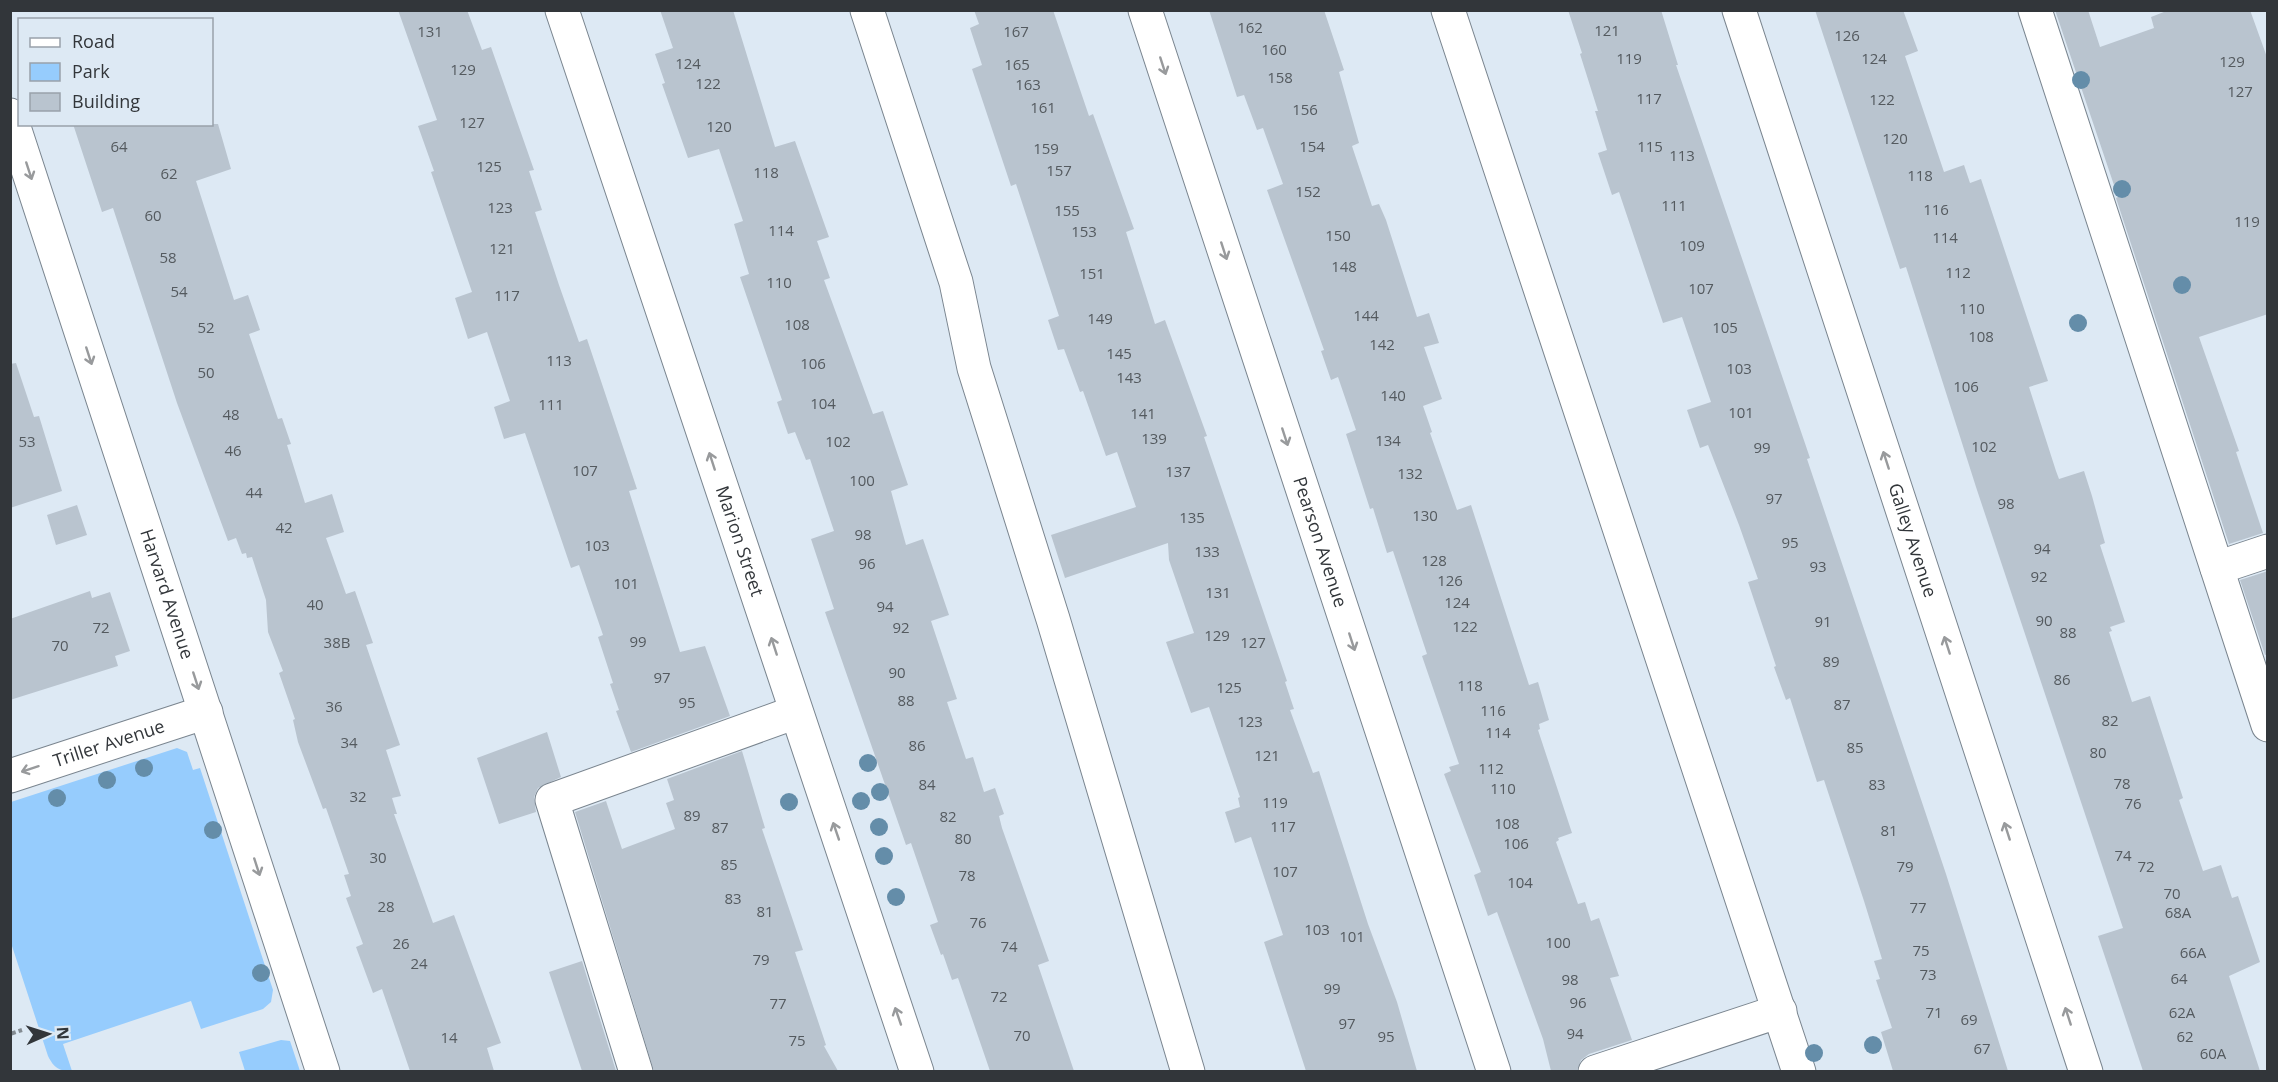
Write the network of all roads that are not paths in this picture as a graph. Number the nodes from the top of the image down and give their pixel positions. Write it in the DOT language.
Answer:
graph roads {
  1 [pos="562,10"];
  2 [pos="867,10"];
  3 [pos="1145,10"];
  4 [pos="1448,10"];
  5 [pos="1739,10"];
  6 [pos="2035,10"];
  7 [pos="10,116"];
  8 [pos="2268,551"];
  9 [pos="2217,568"];
  10 [pos="206,711"];
  11 [pos="796,712"];
  12 [pos="2268,725"];
  13 [pos="10,776"];
  14 [pos="1780,1011"];
  15 [pos="323,1071"];
  16 [pos="636,1071"];
  17 [pos="917,1071"];
  18 [pos="1188,1071"];
  19 [pos="1494,1071"];
  20 [pos="1595,1071"];
  21 [pos="1799,1071"];
  22 [pos="2086,1071"];
  11 -- 1 [label="street, Marion Street, one-way"];
  2 -- 18 [label="street"];
  3 -- 19 [label="street, Pearson Avenue, one-way"];
  4 -- 14 [label="street"];
  22 -- 5 [label="street, Galley Avenue, one-way"];
  6 -- 9 [label="street"];
  7 -- 10 [label="street, Harvard Avenue, one-way"];
  8 -- 9 [label="street"];
  9 -- 12 [label="street"];
  10 -- 13 [label="street, Triller Avenue, one-way"];
  10 -- 15 [label="street, Harvard Avenue, one-way"];
  11 -- 16 [label="street"];
  17 -- 11 [label="street, Marion Street, one-way"];
  14 -- 20 [label="street"];
  14 -- 21 [label="street"];
}
